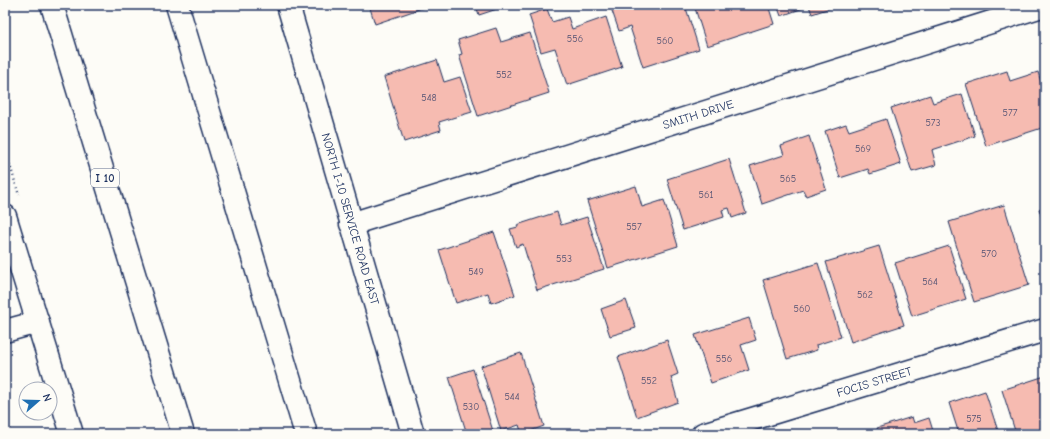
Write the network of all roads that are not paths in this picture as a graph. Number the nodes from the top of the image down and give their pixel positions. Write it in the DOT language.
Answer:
graph roads {
  1 [pos="52,5"];
  2 [pos="177,5"];
  3 [pos="288,5"];
  4 [pos="1045,5"];
  5 [pos="5,216"];
  6 [pos="351,224"];
  7 [pos="38,322"];
  8 [pos="1045,330"];
  9 [pos="5,331"];
  10 [pos="72,434"];
  11 [pos="183,434"];
  12 [pos="306,434"];
  13 [pos="413,434"];
  14 [pos="704,434"];
  1 -- 11 [label="main road, I 10"];
  2 -- 12 [label="main road"];
  3 -- 6 [label="main road, NORTH I-10 SERVICE ROAD EAST"];
  4 -- 6 [label="main road, SMITH DRIVE"];
  5 -- 7 [label="main road"];
  6 -- 13 [label="main road, NORTH I-10 SERVICE ROAD EAST"];
  7 -- 9 [label="main road"];
  7 -- 10 [label="main road"];
  8 -- 14 [label="main road, FOCIS STREET"];
}
